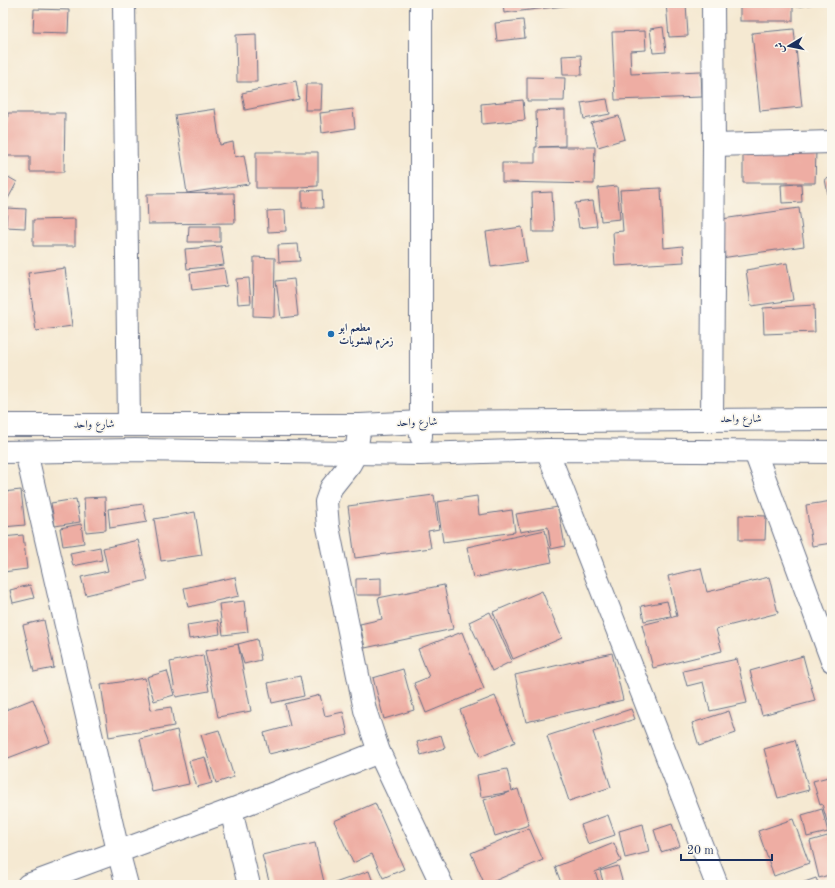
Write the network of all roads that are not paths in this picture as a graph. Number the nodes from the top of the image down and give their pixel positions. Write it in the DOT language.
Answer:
graph roads {
  1 [pos="124,3"];
  2 [pos="421,3"];
  3 [pos="713,3"];
  4 [pos="832,142"];
  5 [pos="714,145"];
  6 [pos="832,418"];
  7 [pos="712,419"];
  8 [pos="422,422"];
  9 [pos="129,424"];
  10 [pos="3,425"];
  11 [pos="360,425"];
  12 [pos="546,450"];
  13 [pos="3,452"];
  14 [pos="26,452"];
  15 [pos="755,452"];
  16 [pos="832,452"];
  17 [pos="356,453"];
  18 [pos="420,454"];
  19 [pos="832,661"];
  20 [pos="379,752"];
  21 [pos="231,810"];
  22 [pos="118,851"];
  23 [pos="28,885"];
  24 [pos="127,885"];
  25 [pos="249,885"];
  26 [pos="442,885"];
  27 [pos="717,885"];
  1 -- 9 [label="street"];
  2 -- 8 [label="street"];
  3 -- 5 [label="street"];
  4 -- 5 [label="street"];
  5 -- 7 [label="street"];
  6 -- 7 [label="street, شارع واحد"];
  7 -- 8 [label="street, شارع واحد"];
  8 -- 11 [label="street, شارع واحد"];
  8 -- 18 [label="street"];
  9 -- 10 [label="street, شارع واحد"];
  9 -- 11 [label="street, شارع واحد"];
  11 -- 17 [label="street"];
  12 -- 15 [label="street"];
  12 -- 18 [label="street"];
  12 -- 27 [label="street"];
  13 -- 14 [label="street"];
  14 -- 17 [label="street"];
  14 -- 22 [label="street"];
  15 -- 16 [label="street"];
  15 -- 19 [label="street"];
  17 -- 18 [label="street"];
  17 -- 20 [label="street"];
  20 -- 21 [label="street"];
  20 -- 26 [label="street"];
  21 -- 22 [label="street"];
  21 -- 25 [label="street"];
  22 -- 23 [label="street"];
  22 -- 24 [label="street"];
}
